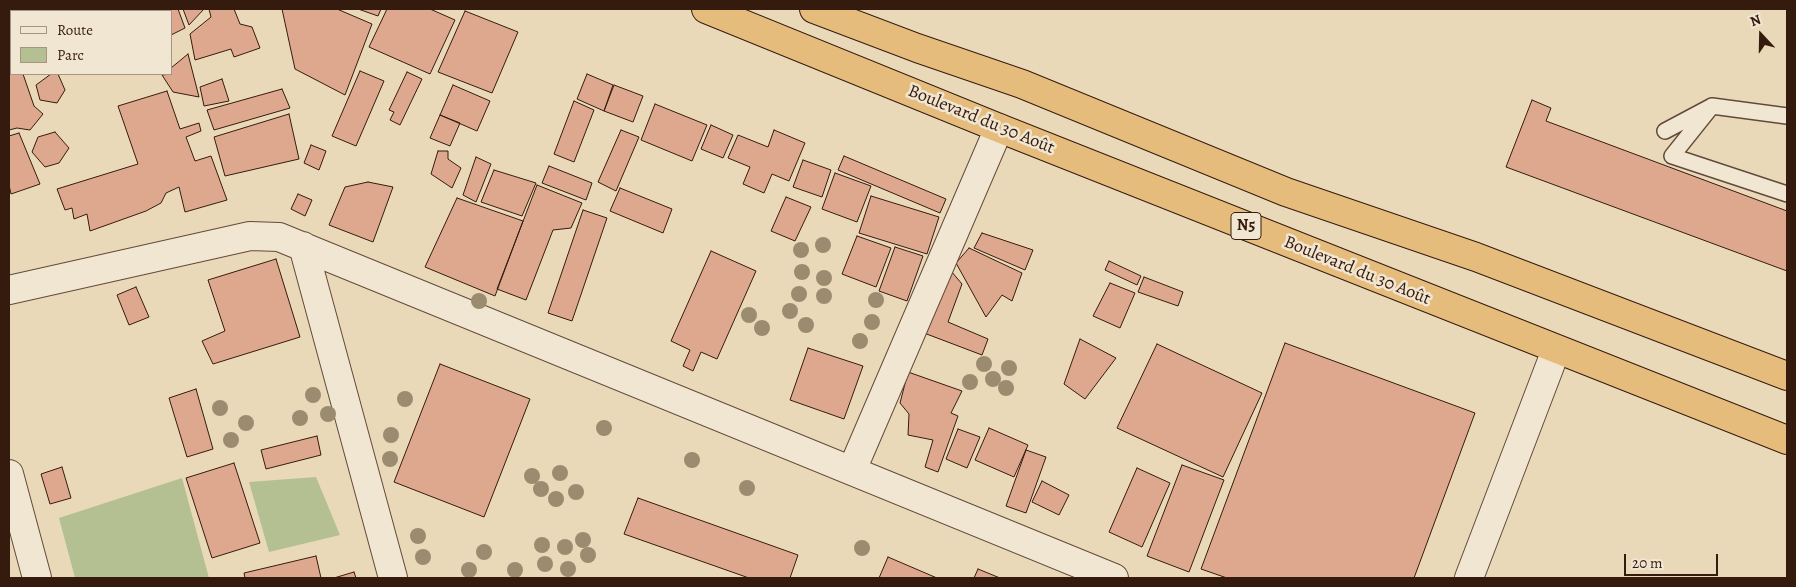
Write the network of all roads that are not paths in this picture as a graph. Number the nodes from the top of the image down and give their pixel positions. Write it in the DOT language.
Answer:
graph roads {
  1 [pos="706,9"];
  2 [pos="814,9"];
  3 [pos="1712,106"];
  4 [pos="1787,116"];
  5 [pos="999,128"];
  6 [pos="1665,131"];
  7 [pos="1787,194"];
  8 [pos="303,246"];
  9 [pos="9,290"];
  10 [pos="1556,350"];
  11 [pos="1787,376"];
  12 [pos="1787,440"];
  13 [pos="852,470"];
  14 [pos="9,474"];
  15 [pos="1096,575"];
  16 [pos="37,578"];
  17 [pos="392,578"];
  18 [pos="1469,578"];
  1 -- 5 [label="highway, Boulevard du 30 Août / N5"];
  2 -- 11 [label="highway"];
  3 -- 4 [label="lane"];
  3 -- 6 [label="lane"];
  3 -- 7 [label="lane"];
  5 -- 10 [label="highway, Boulevard du 30 Août / N5"];
  5 -- 13 [label="street"];
  8 -- 9 [label="street"];
  8 -- 13 [label="street"];
  8 -- 17 [label="street"];
  10 -- 12 [label="highway, Boulevard du 30 Août / N5"];
  10 -- 18 [label="street"];
  13 -- 15 [label="street"];
  14 -- 16 [label="street"];
}
